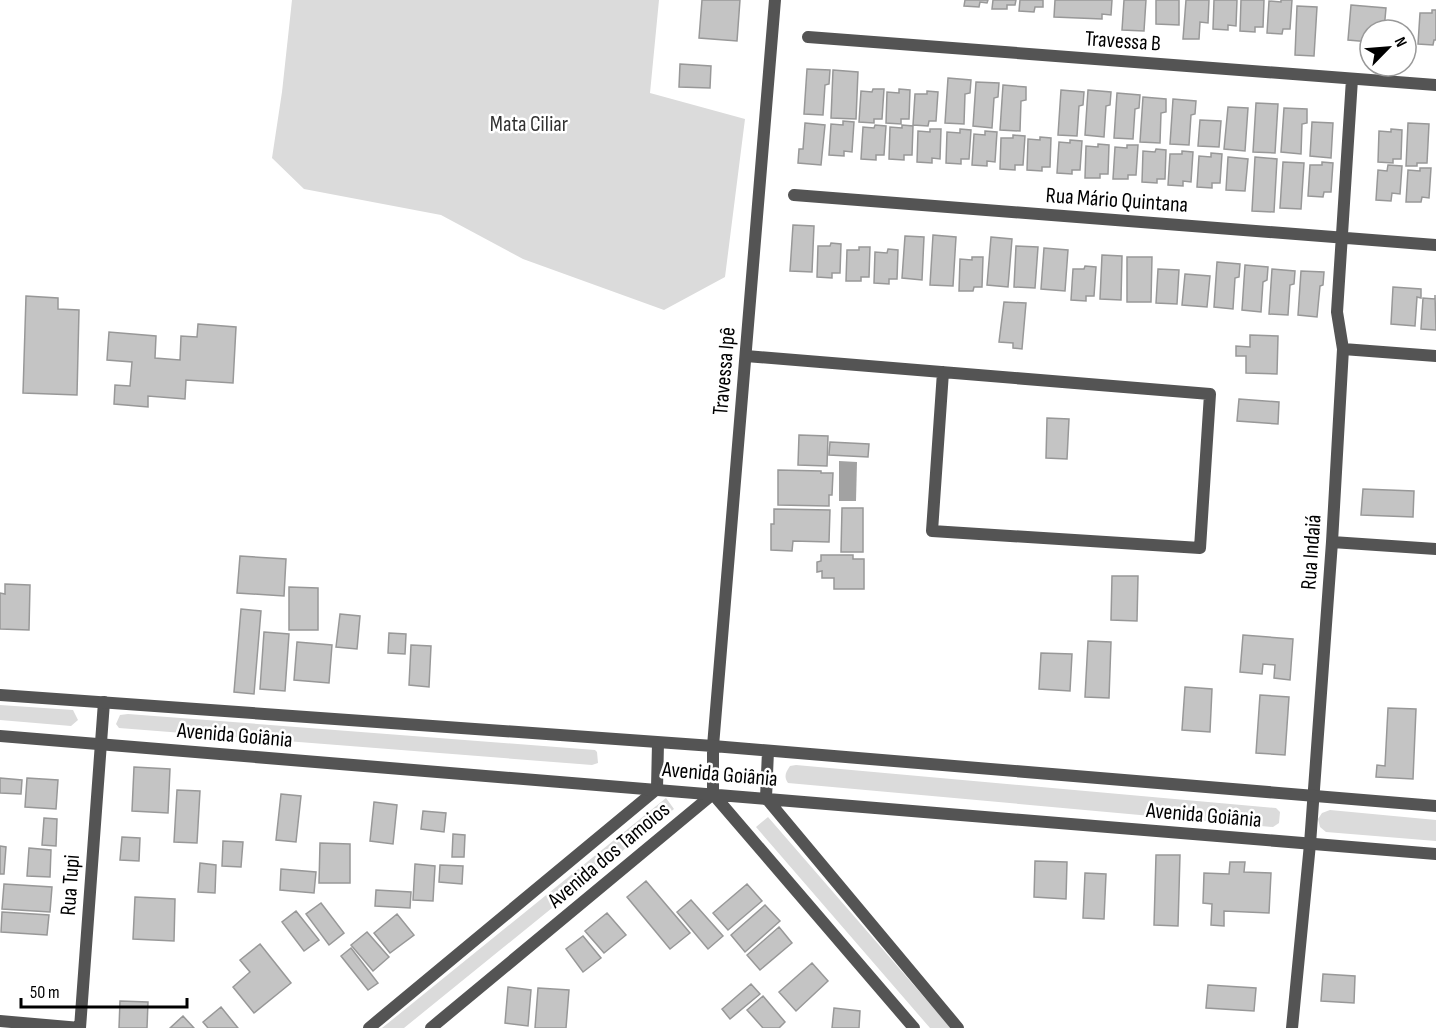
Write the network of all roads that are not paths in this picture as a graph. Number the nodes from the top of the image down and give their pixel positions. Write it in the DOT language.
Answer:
graph roads {
  1 [pos="775,0"];
  2 [pos="808,37"];
  3 [pos="1352,79"];
  4 [pos="1436,85"];
  5 [pos="794,195"];
  6 [pos="1341,238"];
  7 [pos="1436,245"];
  8 [pos="1343,349"];
  9 [pos="746,356"];
  10 [pos="1436,356"];
  11 [pos="943,372"];
  12 [pos="1332,542"];
  13 [pos="1436,549"];
  14 [pos="0,695"];
  15 [pos="104,702"];
  16 [pos="0,736"];
  17 [pos="658,743"];
  18 [pos="101,744"];
  19 [pos="713,746"];
  20 [pos="768,751"];
  21 [pos="657,789"];
  22 [pos="713,794"];
  23 [pos="1312,795"];
  24 [pos="766,798"];
  25 [pos="1436,806"];
  26 [pos="1310,844"];
  27 [pos="1436,854"];
  28 [pos="0,1021"];
  29 [pos="80,1028"];
  30 [pos="369,1028"];
  31 [pos="431,1028"];
  32 [pos="914,1028"];
  33 [pos="958,1028"];
  34 [pos="1292,1028"];
  1 -- 9 [label="street, Travessa Ipê"];
  2 -- 3 [label="street, Travessa B"];
  3 -- 4 [label="street, Travessa B"];
  3 -- 6 [label="street, Rua Indaiá"];
  5 -- 6 [label="street, Rua Mário Quintana"];
  6 -- 7 [label="street, Rua Mário Quintana"];
  6 -- 8 [label="street, Rua Indaiá"];
  8 -- 10 [label="street"];
  8 -- 12 [label="street, Rua Indaiá"];
  9 -- 11 [label="street"];
  9 -- 19 [label="street, Travessa Ipê"];
  11 -- 11 [label="street"];
  12 -- 13 [label="street"];
  12 -- 23 [label="street, Rua Indaiá"];
  14 -- 15 [label="street, Avenida Goiânia"];
  15 -- 17 [label="street, Avenida Goiânia"];
  15 -- 18 [label="street, Rua Tupi"];
  16 -- 18 [label="street, Avenida Goiânia"];
  17 -- 19 [label="street, Avenida Goiânia"];
  17 -- 21 [label="street"];
  18 -- 21 [label="street, Avenida Goiânia"];
  18 -- 29 [label="street, Rua Tupi"];
  19 -- 20 [label="street, Avenida Goiânia"];
  19 -- 22 [label="street, Travessa Ipê"];
  20 -- 23 [label="street, Avenida Goiânia"];
  20 -- 24 [label="street"];
  21 -- 22 [label="street, Avenida Goiânia"];
  21 -- 30 [label="street, Avenida dos Tamoios"];
  22 -- 24 [label="street, Avenida Goiânia"];
  22 -- 31 [label="street, Avenida dos Tamoios"];
  22 -- 32 [label="street"];
  23 -- 25 [label="street, Avenida Goiânia"];
  23 -- 26 [label="street, Rua Indaiá"];
  24 -- 26 [label="street, Avenida Goiânia"];
  24 -- 33 [label="street"];
  26 -- 27 [label="street, Avenida Goiânia"];
  26 -- 34 [label="street, Rua Indaiá"];
  28 -- 29 [label="street"];
}
